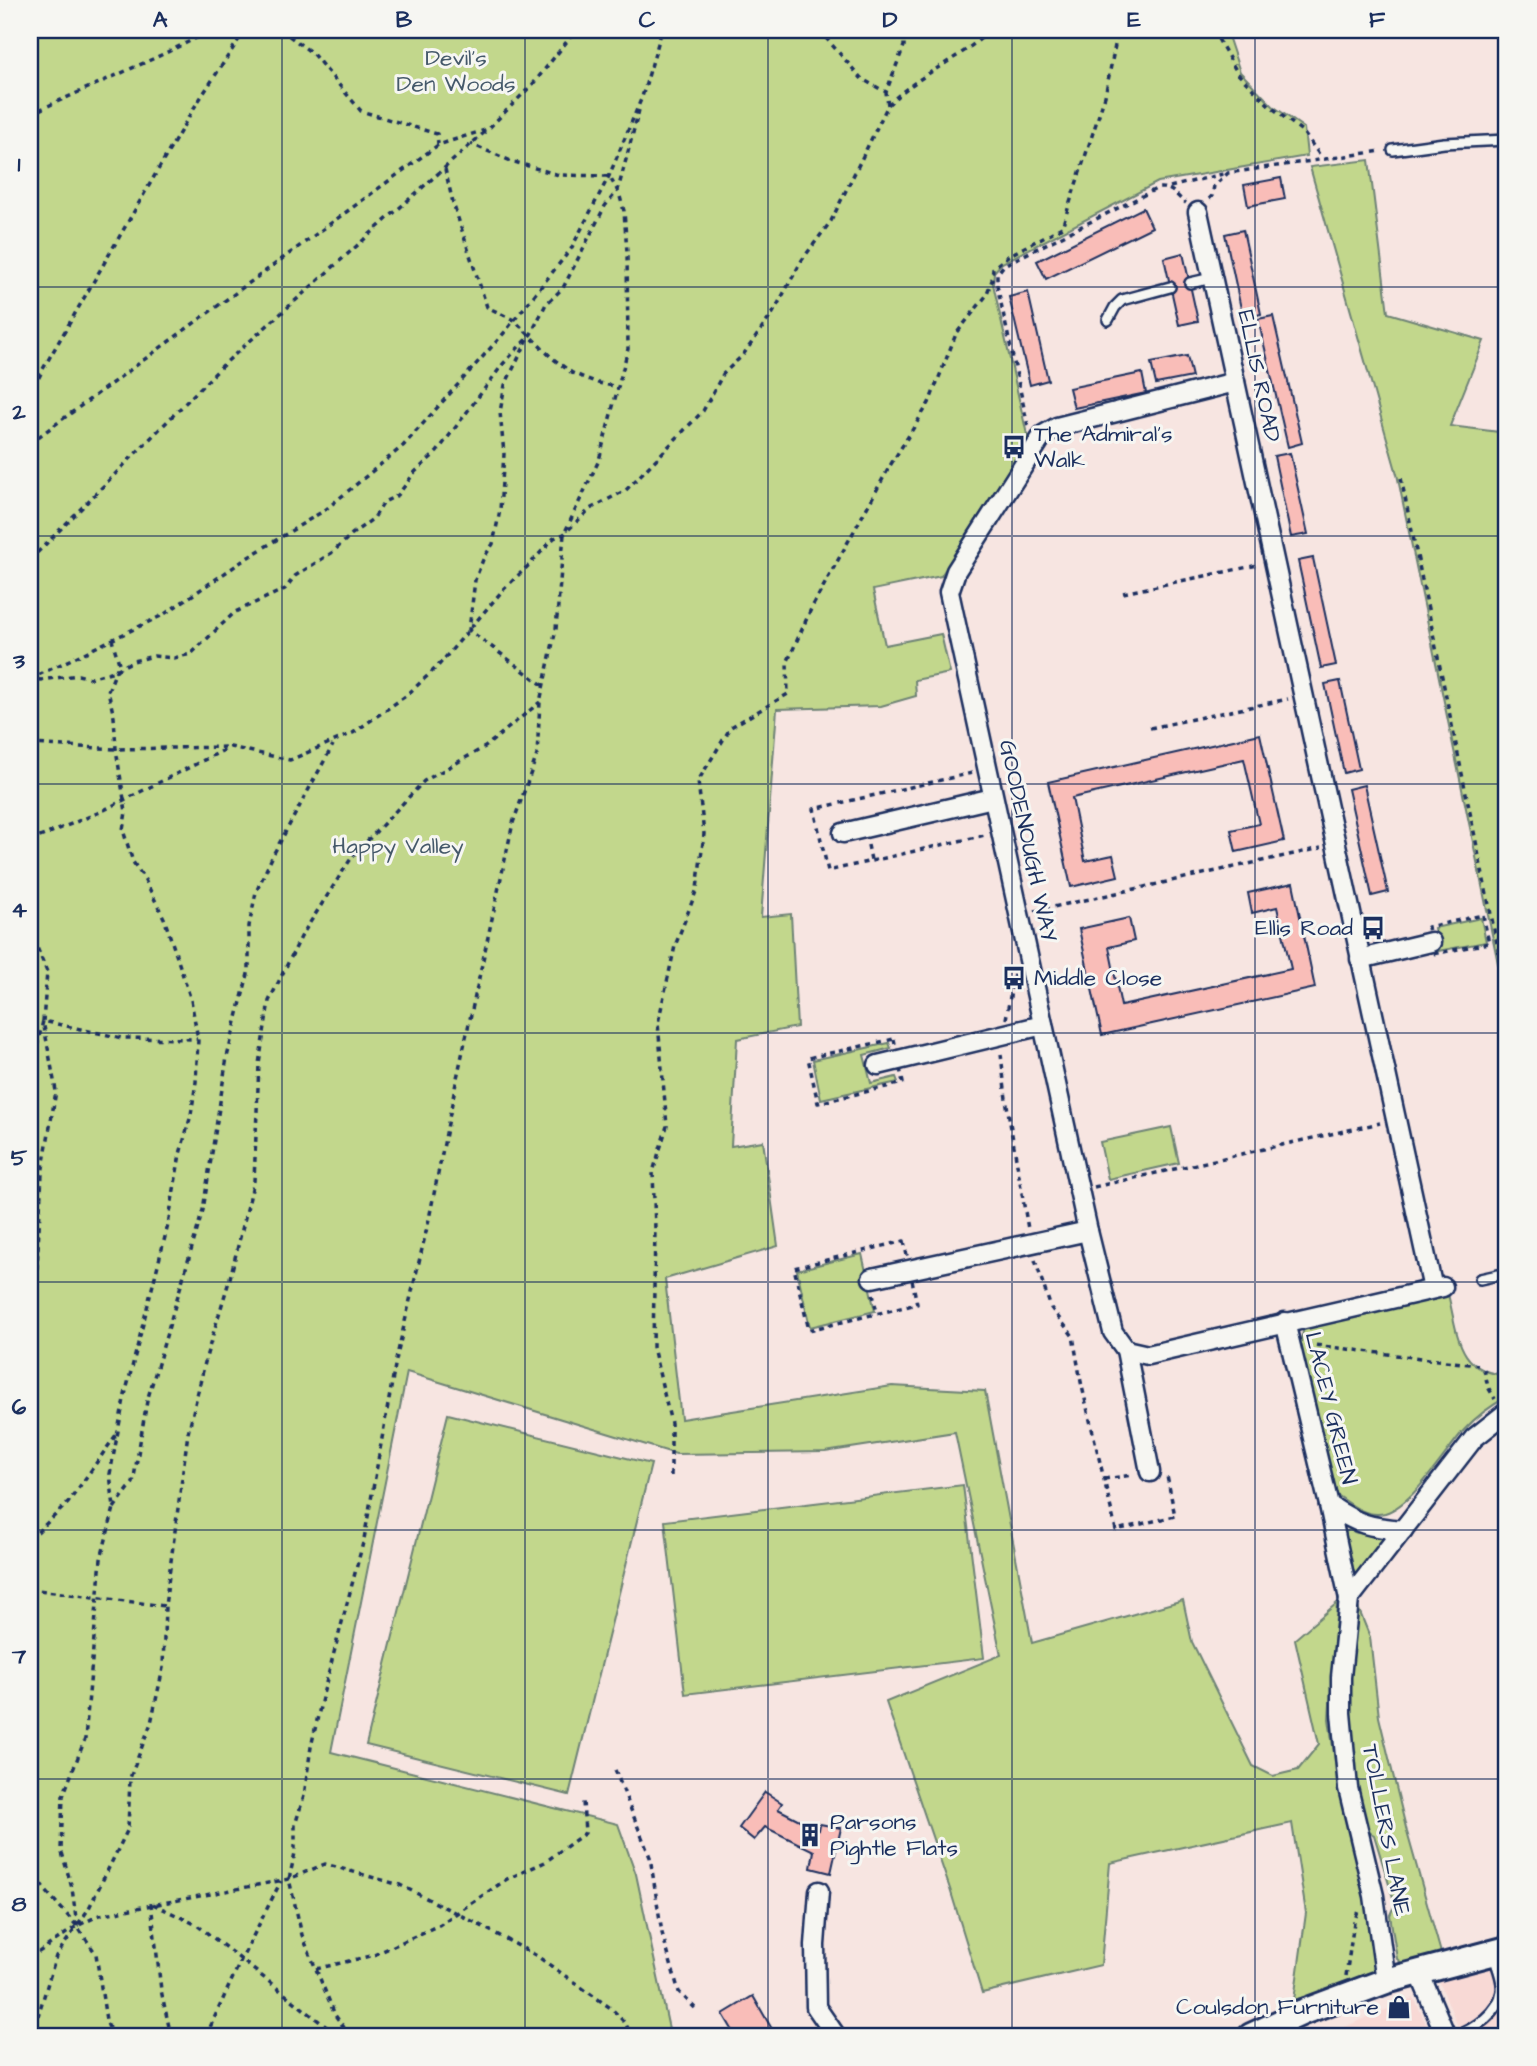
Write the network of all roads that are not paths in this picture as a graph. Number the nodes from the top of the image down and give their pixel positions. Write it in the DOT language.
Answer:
graph roads {
  1 [pos="1507,140"];
  2 [pos="1393,149"];
  3 [pos="1198,212"];
  4 [pos="1212,278"];
  5 [pos="1190,283"];
  6 [pos="1170,287"];
  7 [pos="1108,320"];
  8 [pos="1235,382"];
  9 [pos="993,797"];
  10 [pos="843,834"];
  11 [pos="1432,948"];
  12 [pos="1360,959"];
  13 [pos="1043,1026"];
  14 [pos="878,1065"];
  15 [pos="1088,1230"];
  16 [pos="1507,1273"];
  17 [pos="872,1278"];
  18 [pos="1480,1279"];
  19 [pos="1444,1286"];
  20 [pos="1285,1322"];
  21 [pos="1126,1350"];
  22 [pos="1505,1413"];
  23 [pos="1150,1472"];
  24 [pos="1329,1505"];
  25 [pos="1404,1530"];
  26 [pos="1349,1599"];
  27 [pos="820,1891"];
  28 [pos="1500,1950"];
  29 [pos="1419,1972"];
  30 [pos="1386,1981"];
  31 [pos="836,2036"];
  32 [pos="1251,2036"];
  33 [pos="1446,2036"];
  34 [pos="1456,2036"];
  1 -- 2 [label="lane"];
  3 -- 4 [label="street, ELLIS ROAD"];
  4 -- 5 [label="lane"];
  4 -- 8 [label="street, ELLIS ROAD"];
  6 -- 7 [label="lane"];
  8 -- 9 [label="street, GOODENOUGH WAY"];
  8 -- 12 [label="street, ELLIS ROAD"];
  9 -- 10 [label="street"];
  9 -- 13 [label="street, GOODENOUGH WAY"];
  11 -- 12 [label="street"];
  12 -- 19 [label="street, ELLIS ROAD"];
  13 -- 14 [label="street"];
  13 -- 15 [label="street, GOODENOUGH WAY"];
  15 -- 17 [label="street"];
  15 -- 21 [label="street, GOODENOUGH WAY"];
  16 -- 18 [label="lane"];
  19 -- 20 [label="street, LACEY GREEN"];
  20 -- 21 [label="street, LACEY GREEN"];
  20 -- 24 [label="street, LACEY GREEN"];
  21 -- 23 [label="street, GOODENOUGH WAY"];
  22 -- 25 [label="street"];
  24 -- 25 [label="street, LACEY GREEN"];
  24 -- 26 [label="street, LACEY GREEN"];
  25 -- 26 [label="street"];
  26 -- 30 [label="street, TOLLERS LANE"];
  27 -- 31 [label="street"];
  28 -- 29 [label="main road"];
  28 -- 34 [label="lane"];
  29 -- 30 [label="main road"];
  29 -- 33 [label="street"];
  30 -- 32 [label="main road"];
}
